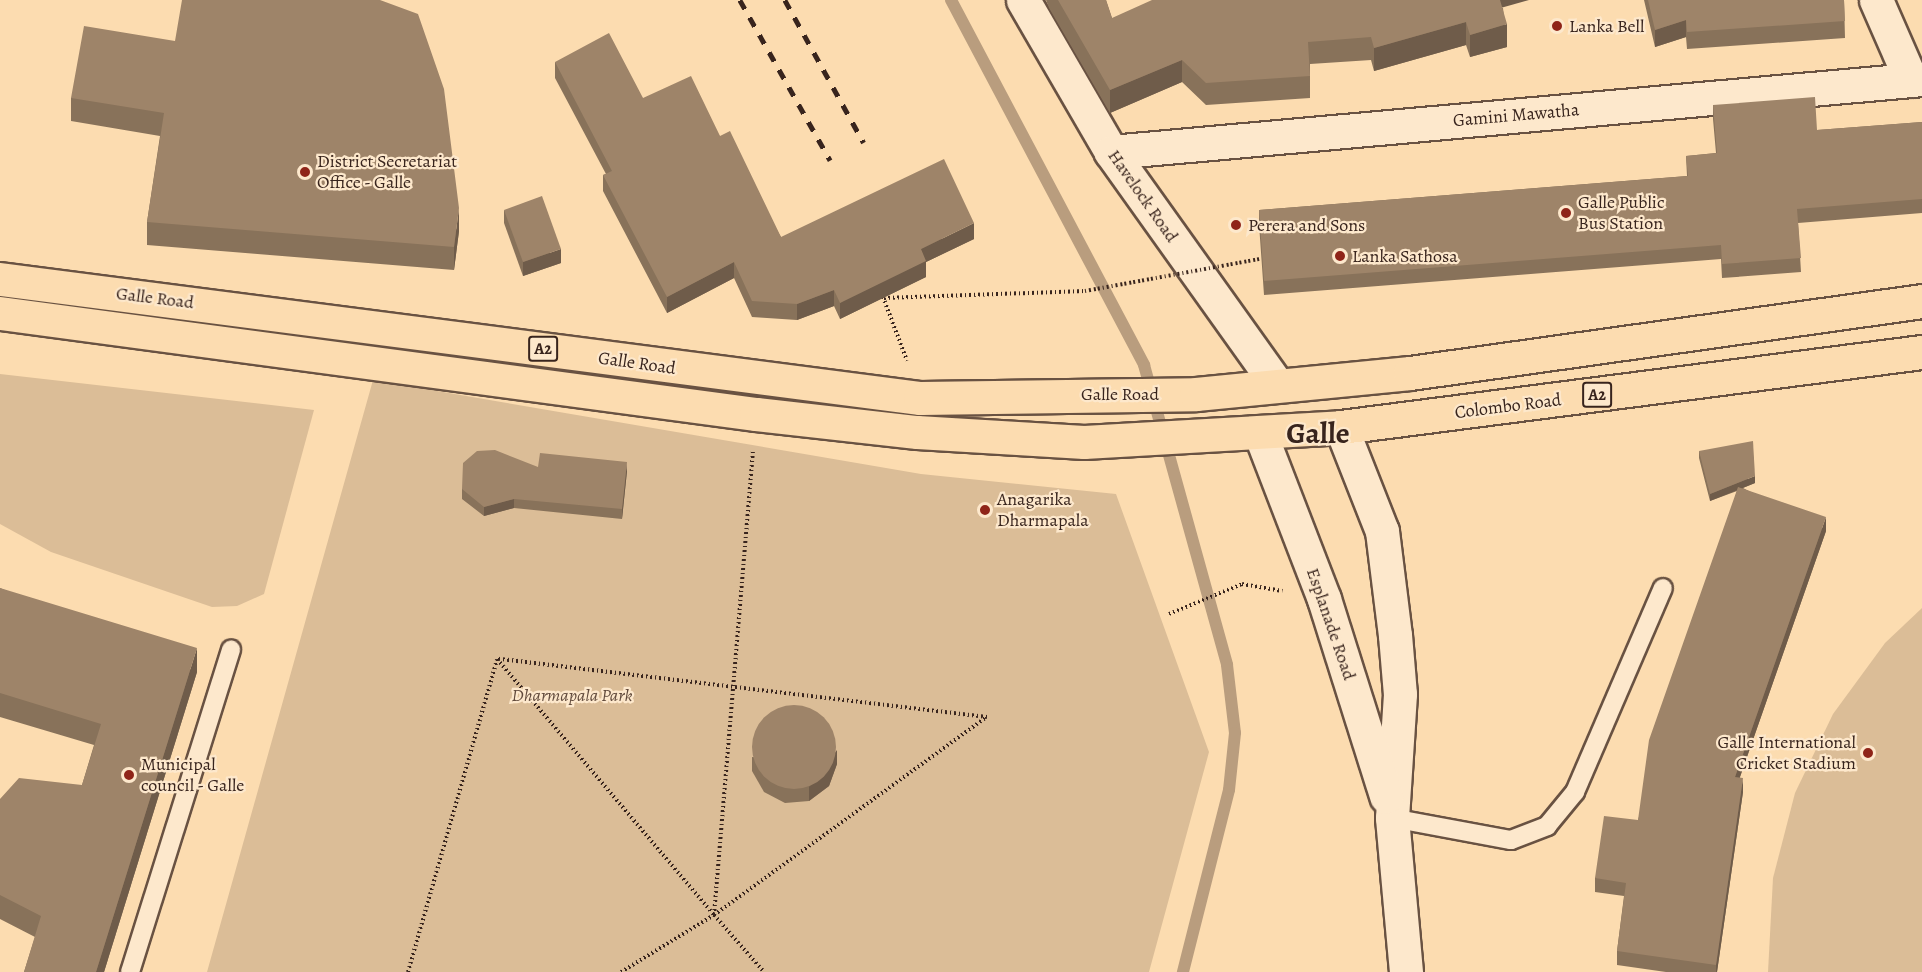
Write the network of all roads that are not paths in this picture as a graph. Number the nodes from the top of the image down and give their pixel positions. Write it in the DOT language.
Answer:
graph roads {
  1 [pos="1023,0"];
  2 [pos="1876,0"];
  3 [pos="1917,80"];
  4 [pos="1111,152"];
  5 [pos="0,279"];
  6 [pos="1922,301"];
  7 [pos="0,313"];
  8 [pos="1922,352"];
  9 [pos="1276,383"];
  10 [pos="1341,427"];
  11 [pos="1266,433"];
  12 [pos="1663,588"];
  13 [pos="231,649"];
  14 [pos="1392,818"];
  15 [pos="130,972"];
  16 [pos="1406,972"];
  1 -- 4 [label="street, Havelock Road"];
  2 -- 3 [label="street"];
  3 -- 4 [label="street, Gamini Mawatha"];
  4 -- 9 [label="street, Havelock Road"];
  5 -- 9 [label="highway, Galle Road / A2"];
  6 -- 9 [label="highway, A2"];
  7 -- 11 [label="highway, Galle Road / A2"];
  8 -- 10 [label="highway, Colombo Road / A2"];
  9 -- 10 [label="highway"];
  9 -- 11 [label="highway"];
  10 -- 11 [label="highway, Colombo Road / A2"];
  10 -- 14 [label="street, Esplanade Road"];
  11 -- 14 [label="street, Esplanade Road"];
  12 -- 14 [label="lane"];
  13 -- 15 [label="lane"];
  14 -- 16 [label="street, Esplanade Road"];
}
